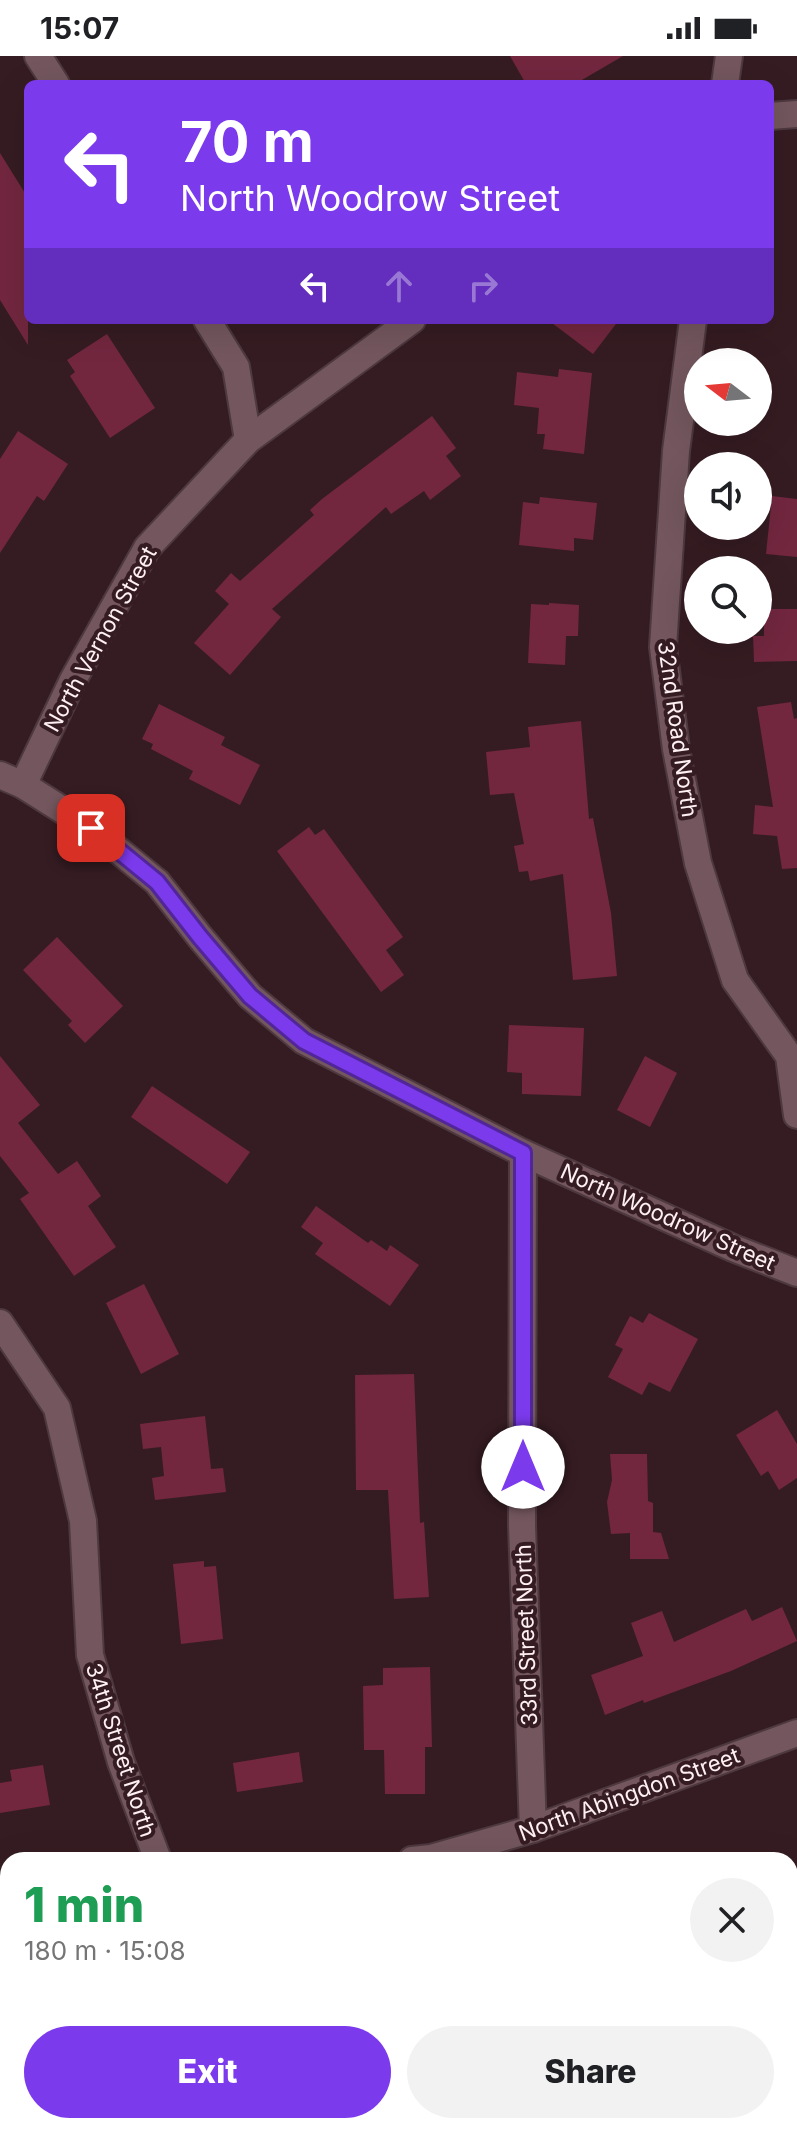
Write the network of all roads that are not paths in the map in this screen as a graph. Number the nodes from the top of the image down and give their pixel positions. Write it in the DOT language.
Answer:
graph roads {
  1 [pos="38,56"];
  2 [pos="729,56"];
  3 [pos="53,80"];
  4 [pos="726,80"];
  5 [pos="797,114"];
  6 [pos="774,116"];
  7 [pos="209,324"];
  8 [pos="407,324"];
  9 [pos="692,324"];
  10 [pos="248,440"];
  11 [pos="11,780"];
  12 [pos="793,1051"];
  13 [pos="797,1115"];
  14 [pos="523,1153"];
  15 [pos="797,1273"];
  16 [pos="0,1323"];
  17 [pos="797,1733"];
  18 [pos="533,1829"];
  19 [pos="155,1852"];
  20 [pos="452,1852"];
  1 -- 3 [label="street"];
  2 -- 4 [label="street"];
  5 -- 6 [label="street"];
  7 -- 10 [label="street"];
  8 -- 10 [label="street, North Vernon Street"];
  9 -- 12 [label="street, 32nd Road North"];
  10 -- 11 [label="street, North Vernon Street"];
  11 -- 14 [label="street, North Woodrow Street"];
  12 -- 13 [label="street, 32nd Road North"];
  14 -- 15 [label="street, North Woodrow Street"];
  14 -- 18 [label="street, 33rd Street North"];
  16 -- 19 [label="street, 34th Street North"];
  17 -- 18 [label="street, North Abingdon Street"];
  18 -- 20 [label="street, North Abingdon Street"];
}
